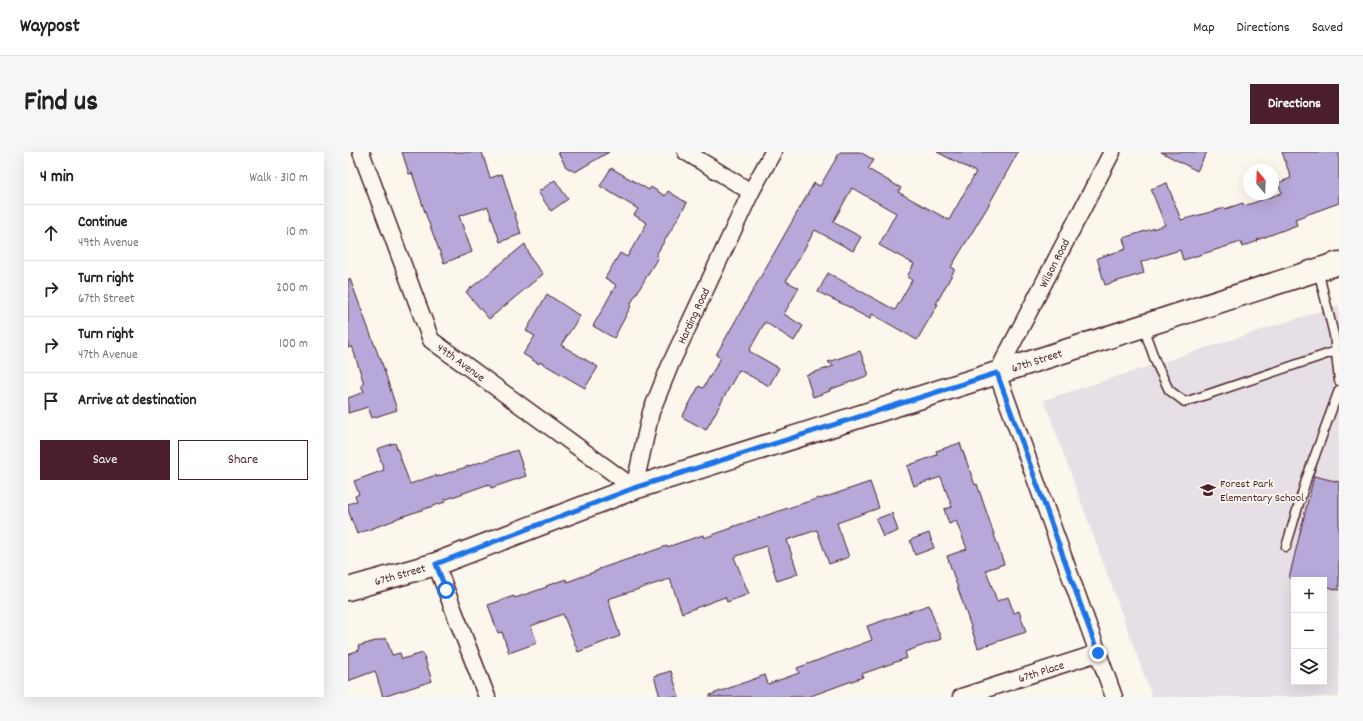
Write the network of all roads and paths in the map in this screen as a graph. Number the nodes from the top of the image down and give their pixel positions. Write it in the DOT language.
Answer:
graph roads {
  1 [pos="361,152"];
  2 [pos="686,152"];
  3 [pos="773,152"];
  4 [pos="1112,152"];
  5 [pos="751,192"];
  6 [pos="1339,263"];
  7 [pos="1318,270"];
  8 [pos="1143,326"];
  9 [pos="1336,351"];
  10 [pos="997,373"];
  11 [pos="1339,381"];
  12 [pos="1339,390"];
  13 [pos="634,488"];
  14 [pos="1286,547"];
  15 [pos="436,564"];
  16 [pos="348,589"];
  17 [pos="1098,653"];
  18 [pos="487,697"];
  19 [pos="961,697"];
  20 [pos="1114,697"];
  1 -- 13 [label="street, 49th Avenue"];
  2 -- 5 [label="street"];
  3 -- 5 [label="street, Harding Road"];
  4 -- 10 [label="street, Wilson Road"];
  5 -- 13 [label="street, Harding Road"];
  6 -- 7 [label="street, 67th Street"];
  7 -- 8 [label="street, 67th Street"];
  7 -- 9 [label="lane"];
  8 -- 9 [label="lane"];
  8 -- 10 [label="street, 67th Street"];
  9 -- 11 [label="lane"];
  10 -- 13 [label="street, 67th Street"];
  10 -- 17 [label="street"];
  12 -- 14 [label="lane"];
  13 -- 15 [label="street, 67th Street"];
  15 -- 16 [label="street, 67th Street"];
  15 -- 18 [label="street"];
  17 -- 19 [label="street, 67th Place"];
  17 -- 20 [label="street"];
}
